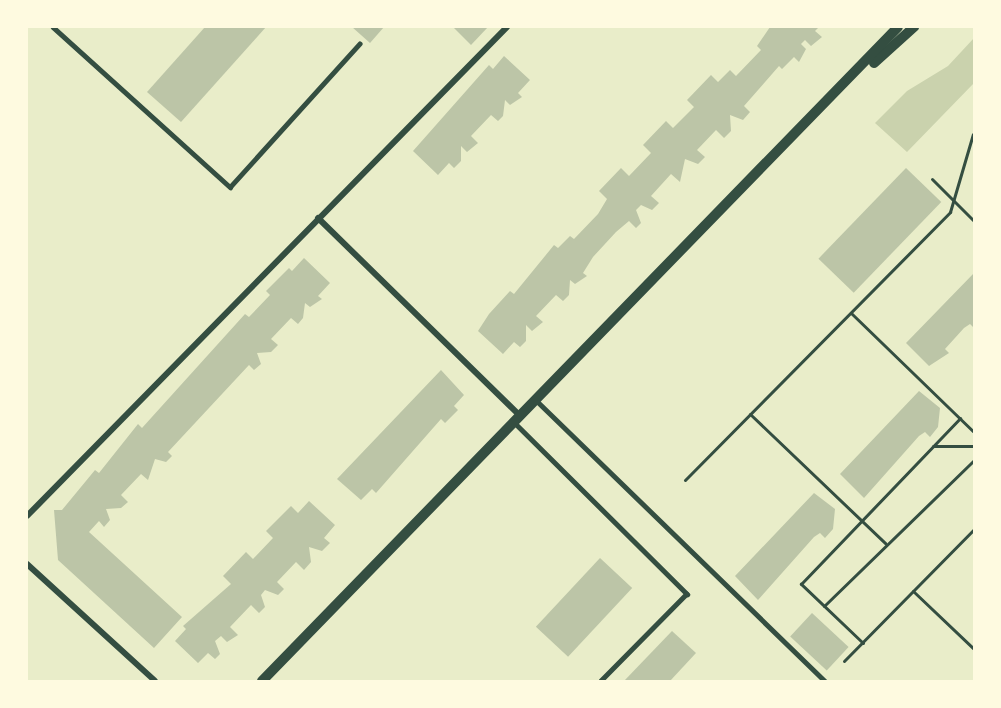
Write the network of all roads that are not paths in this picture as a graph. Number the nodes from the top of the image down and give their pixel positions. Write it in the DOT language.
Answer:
graph roads {
  1 [pos="53,27"];
  2 [pos="507,27"];
  3 [pos="898,27"];
  4 [pos="914,27"];
  5 [pos="359,44"];
  6 [pos="833,99"];
  7 [pos="318,218"];
  8 [pos="537,400"];
  9 [pos="518,420"];
  10 [pos="27,516"];
  11 [pos="27,564"];
  12 [pos="155,681"];
  13 [pos="262,681"];
  14 [pos="601,681"];
  15 [pos="825,681"];
  1 -- 5 [label="lane"];
  2 -- 7 [label="street"];
  3 -- 6 [label="street"];
  4 -- 6 [label="street"];
  6 -- 8 [label="street"];
  7 -- 9 [label="street"];
  7 -- 10 [label="street"];
  8 -- 9 [label="street"];
  8 -- 15 [label="lane"];
  9 -- 13 [label="street"];
  9 -- 14 [label="lane"];
  11 -- 12 [label="street"];
}
